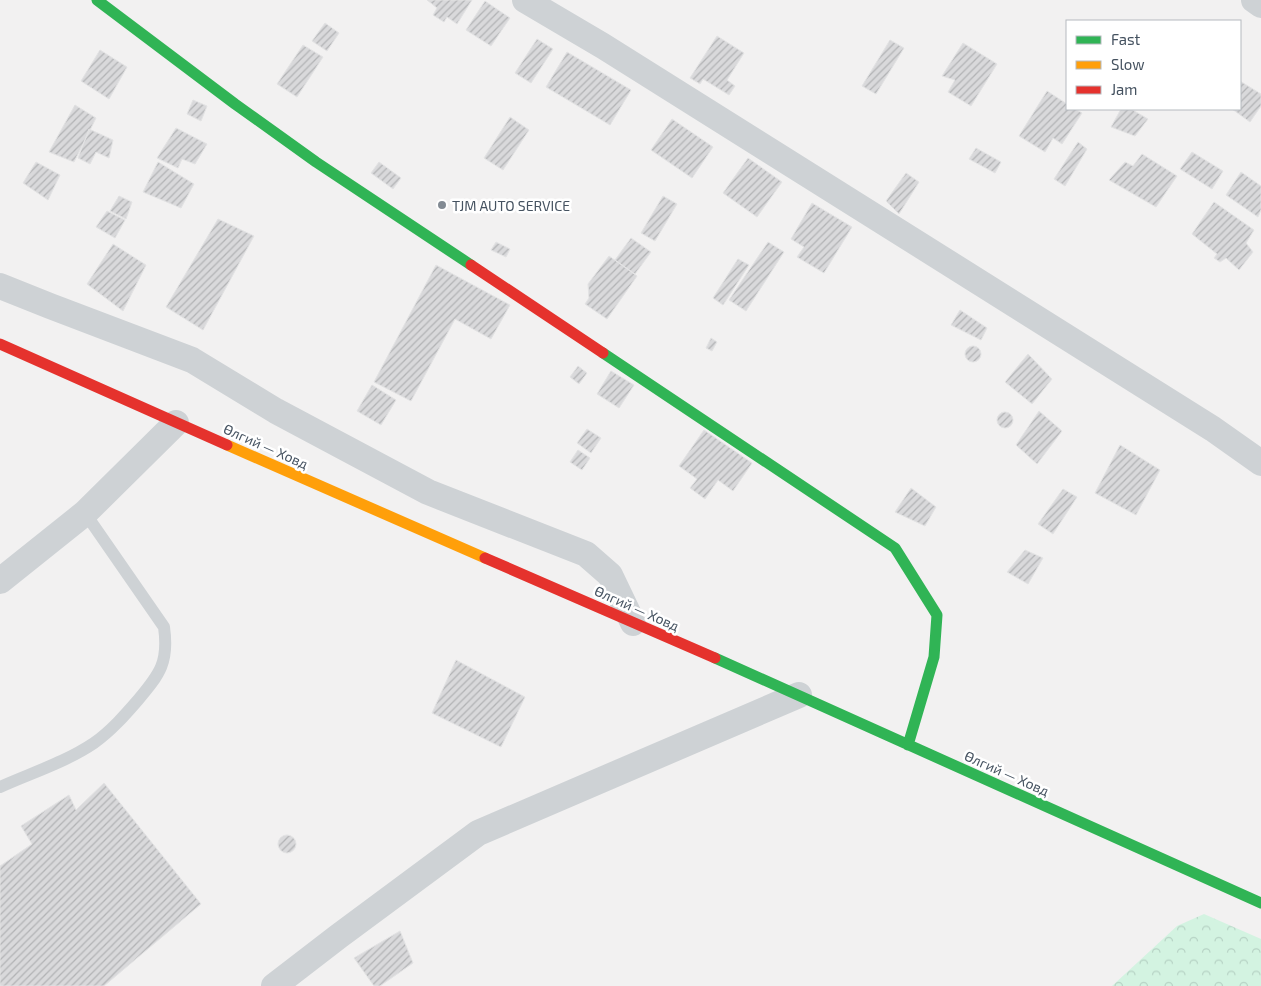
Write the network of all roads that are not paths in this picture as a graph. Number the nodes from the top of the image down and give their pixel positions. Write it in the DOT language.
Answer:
graph roads {
  1 [pos="97,0"];
  2 [pos="525,0"];
  3 [pos="1254,0"];
  4 [pos="1261,5"];
  5 [pos="0,286"];
  6 [pos="0,344"];
  7 [pos="176,423"];
  8 [pos="1261,463"];
  9 [pos="84,513"];
  10 [pos="0,581"];
  11 [pos="633,622"];
  12 [pos="800,695"];
  13 [pos="908,745"];
  14 [pos="0,787"];
  15 [pos="1261,903"];
  16 [pos="274,986"];
  1 -- 13 [label="main road"];
  2 -- 8 [label="street"];
  3 -- 4 [label="street"];
  5 -- 11 [label="street"];
  6 -- 7 [label="main road, Өлгий — Ховд"];
  7 -- 9 [label="street"];
  7 -- 11 [label="main road, Өлгий — Ховд"];
  9 -- 10 [label="street"];
  9 -- 14 [label="lane"];
  11 -- 12 [label="main road, Өлгий — Ховд"];
  12 -- 13 [label="main road, Өлгий — Ховд"];
  12 -- 16 [label="street"];
  13 -- 15 [label="main road, Өлгий — Ховд"];
}
